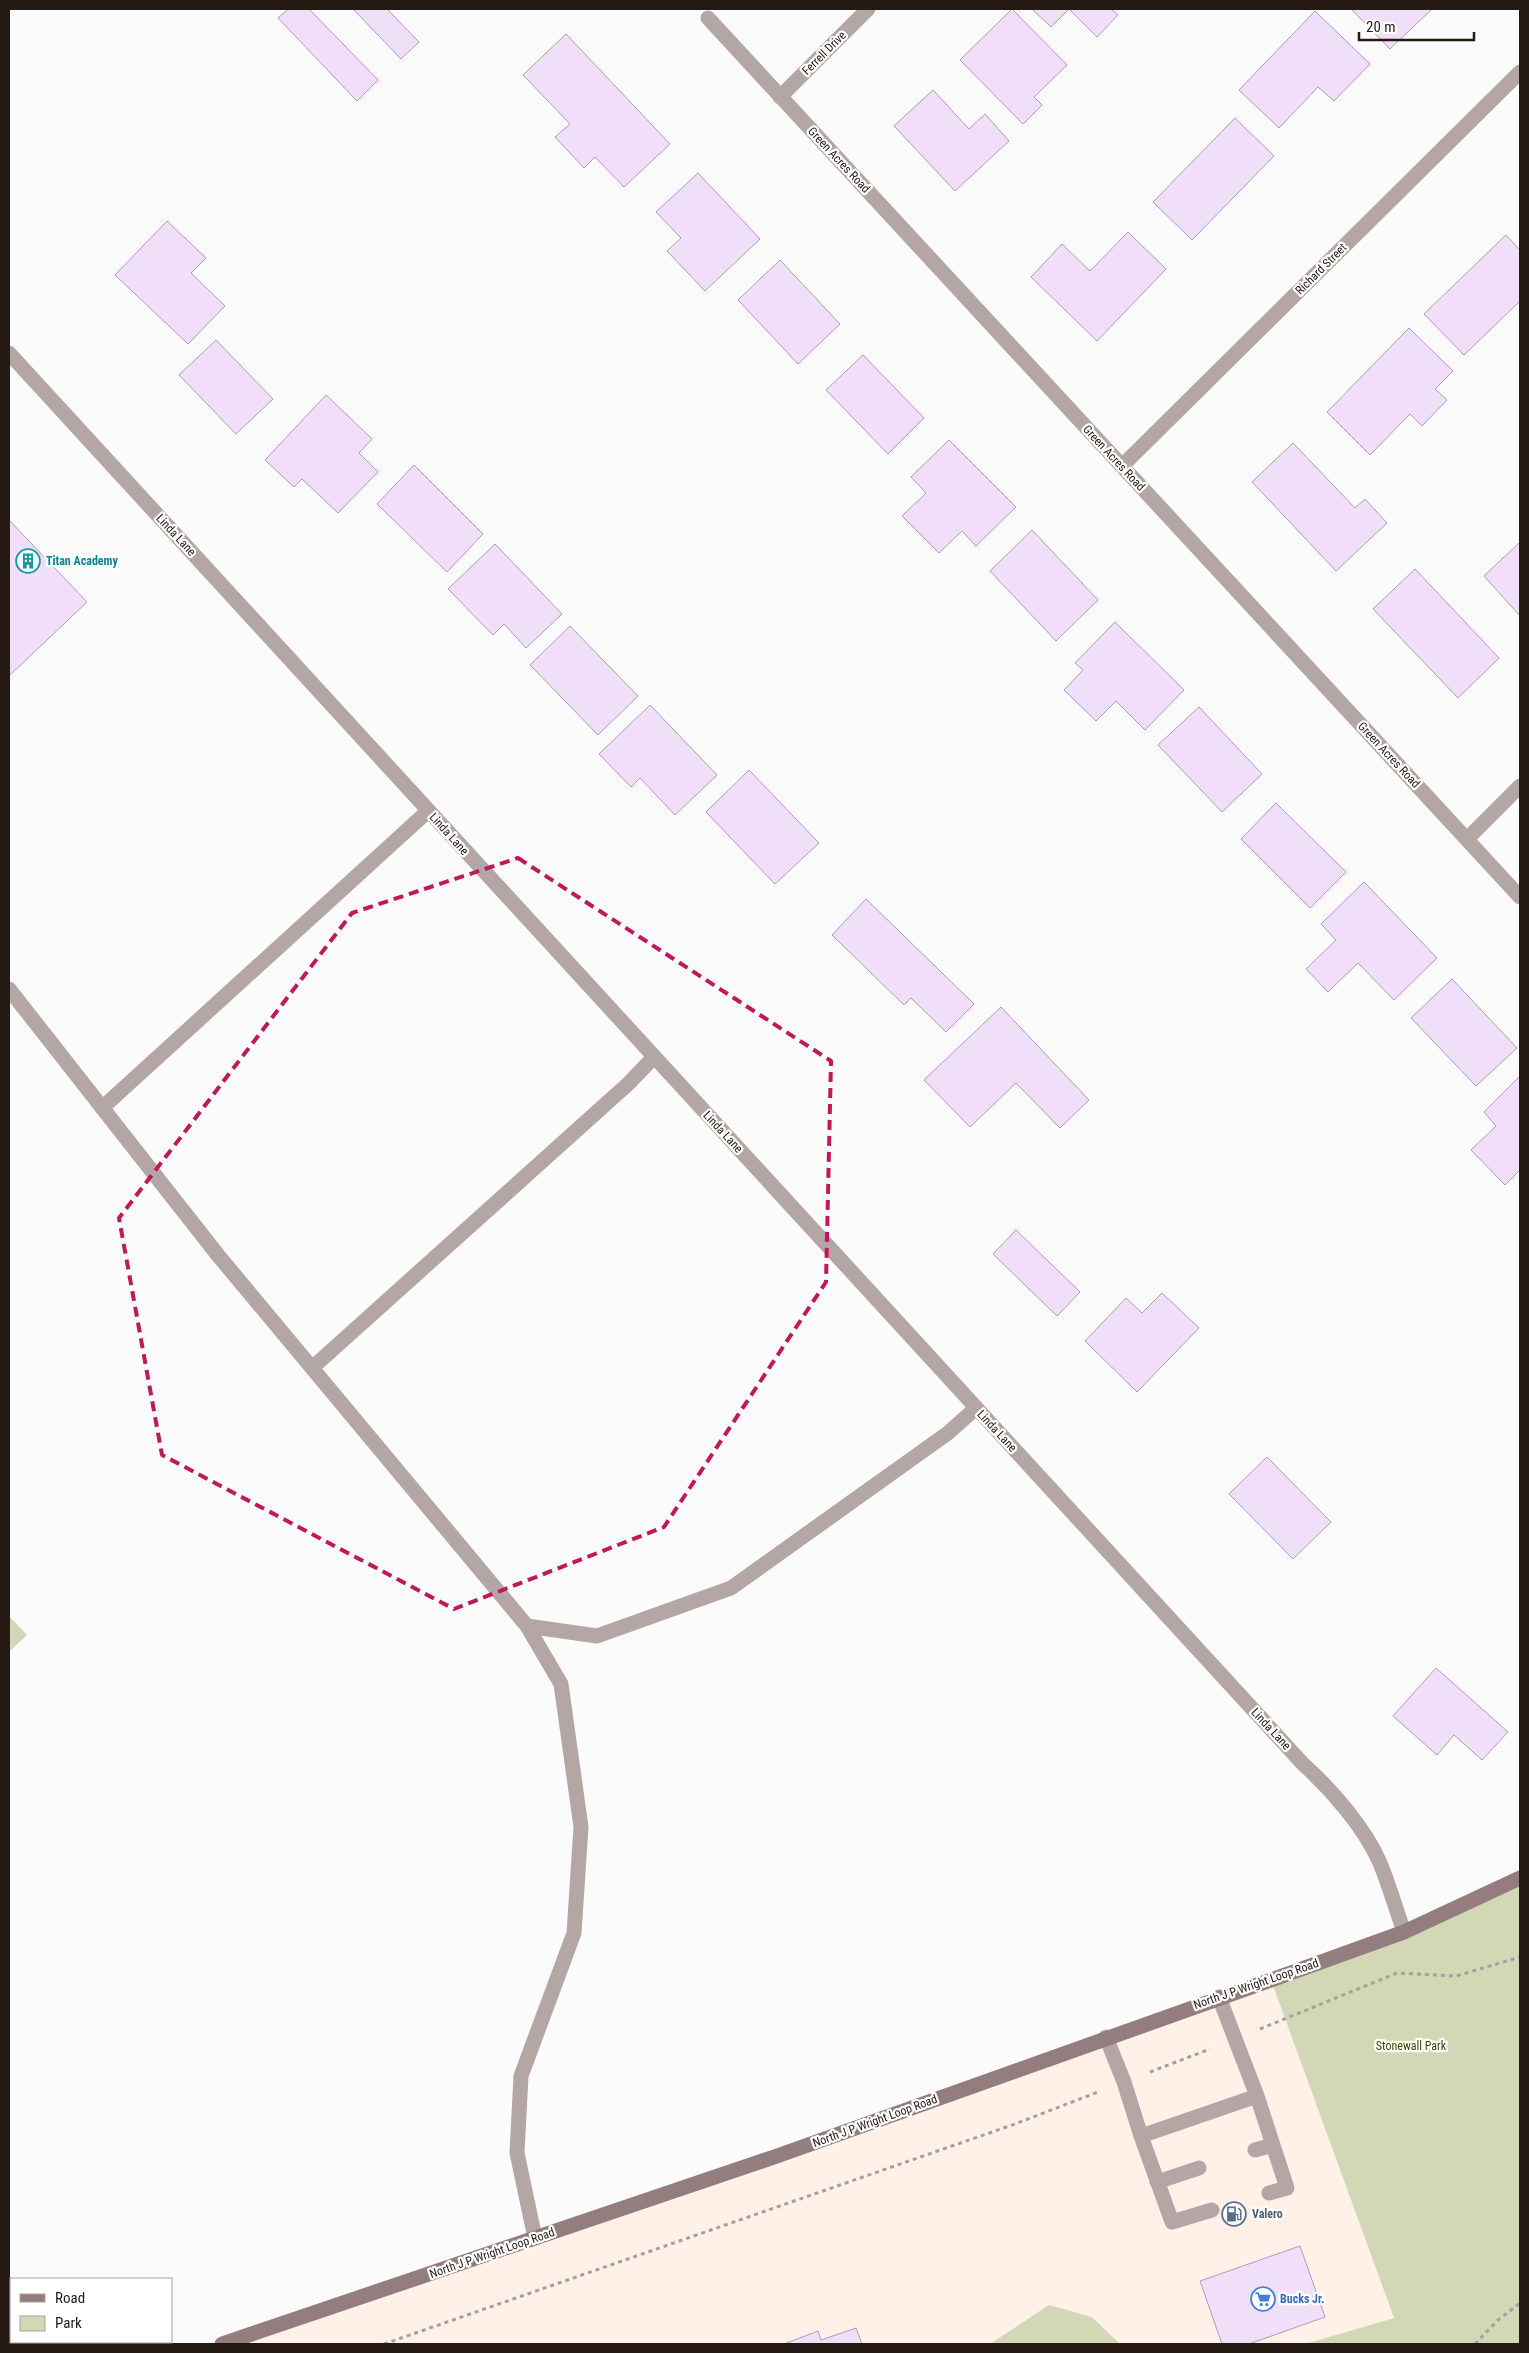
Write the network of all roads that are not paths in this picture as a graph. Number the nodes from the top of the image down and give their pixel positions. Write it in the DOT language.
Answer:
graph roads {
  1 [pos="868,9"];
  2 [pos="708,18"];
  3 [pos="1520,72"];
  4 [pos="780,96"];
  5 [pos="9,354"];
  6 [pos="1122,466"];
  7 [pos="1520,786"];
  8 [pos="428,811"];
  9 [pos="1466,839"];
  10 [pos="1520,897"];
  11 [pos="9,989"];
  12 [pos="654,1057"];
  13 [pos="102,1108"];
  14 [pos="312,1368"];
  15 [pos="976,1408"];
  16 [pos="526,1626"];
  17 [pos="1520,1878"];
  18 [pos="1404,1932"];
  19 [pos="1220,1997"];
  20 [pos="1106,2037"];
  21 [pos="1257,2096"];
  22 [pos="1141,2136"];
  23 [pos="1273,2145"];
  24 [pos="1255,2150"];
  25 [pos="1199,2168"];
  26 [pos="1157,2182"];
  27 [pos="1269,2193"];
  28 [pos="1212,2210"];
  29 [pos="535,2238"];
  30 [pos="222,2344"];
  1 -- 4 [label="street, Ferrell Drive"];
  2 -- 4 [label="street, Green Acres Road"];
  3 -- 6 [label="street, Richard Street"];
  4 -- 6 [label="street, Green Acres Road"];
  5 -- 8 [label="street, Linda Lane"];
  6 -- 9 [label="street, Green Acres Road"];
  7 -- 9 [label="street"];
  8 -- 12 [label="street, Linda Lane"];
  8 -- 13 [label="street"];
  9 -- 10 [label="street, Green Acres Road"];
  11 -- 13 [label="street"];
  12 -- 14 [label="street"];
  12 -- 15 [label="street, Linda Lane"];
  13 -- 14 [label="street"];
  14 -- 16 [label="street"];
  15 -- 16 [label="street"];
  15 -- 18 [label="street, Linda Lane"];
  16 -- 29 [label="street"];
  17 -- 18 [label="main road, North J P Wright Loop Road"];
  18 -- 19 [label="main road, North J P Wright Loop Road"];
  19 -- 20 [label="main road, North J P Wright Loop Road"];
  19 -- 21 [label="street"];
  20 -- 22 [label="street"];
  20 -- 29 [label="main road, North J P Wright Loop Road"];
  21 -- 22 [label="street"];
  21 -- 23 [label="street"];
  22 -- 26 [label="street"];
  23 -- 24 [label="street"];
  23 -- 27 [label="street"];
  25 -- 26 [label="street"];
  26 -- 28 [label="street"];
  29 -- 30 [label="main road, North J P Wright Loop Road"];
}
